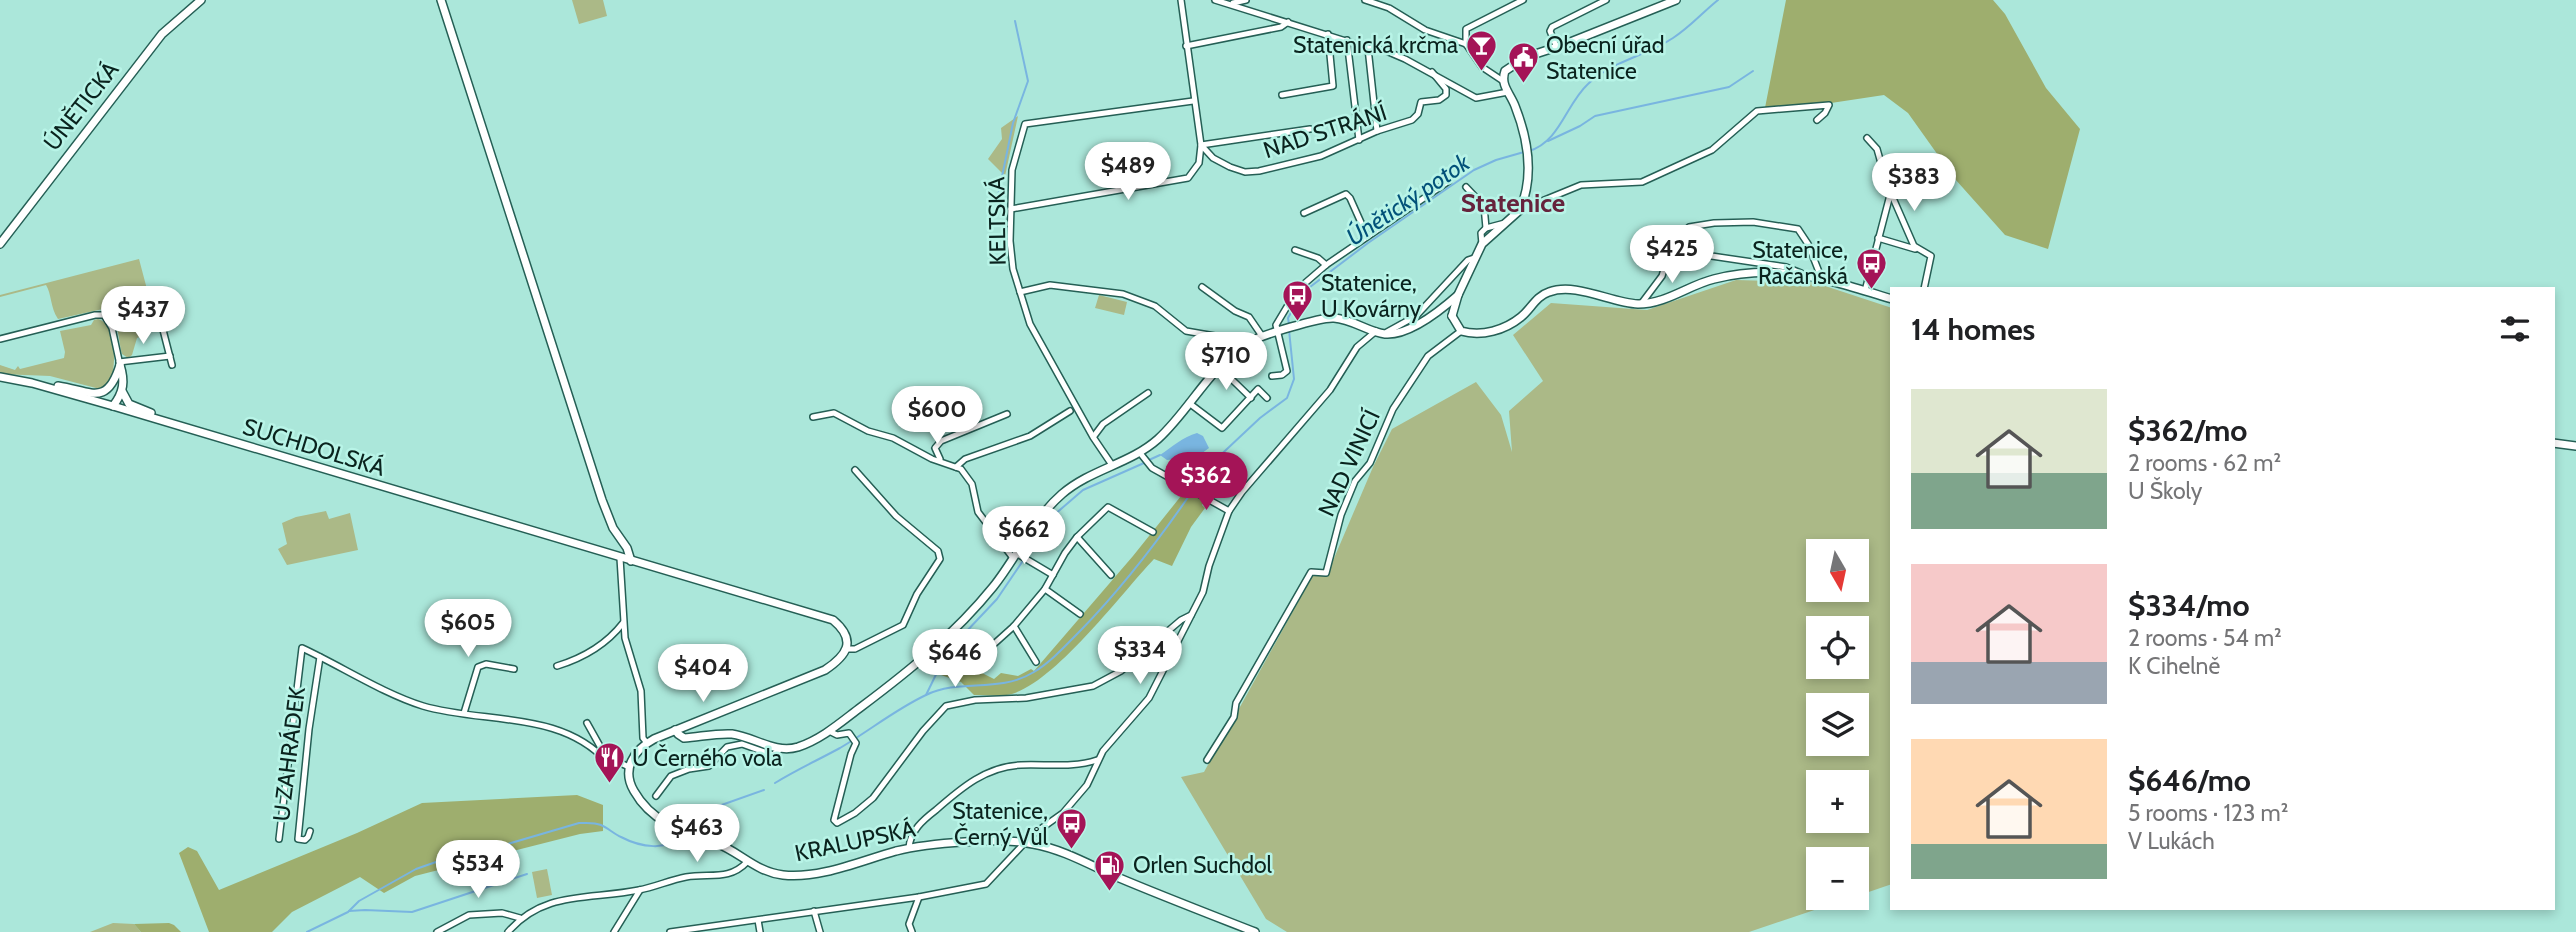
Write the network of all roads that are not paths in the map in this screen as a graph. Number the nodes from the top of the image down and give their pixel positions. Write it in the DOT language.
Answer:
graph roads {
  1 [pos="201,0"];
  2 [pos="441,0"];
  3 [pos="1181,0"];
  4 [pos="1215,0"];
  5 [pos="1246,0"];
  6 [pos="1365,0"];
  7 [pos="1523,0"];
  8 [pos="1606,0"];
  9 [pos="1676,0"];
  10 [pos="1230,4"];
  11 [pos="1288,22"];
  12 [pos="1328,34"];
  13 [pos="1347,40"];
  14 [pos="1466,44"];
  15 [pos="1186,46"];
  16 [pos="1368,48"];
  17 [pos="1556,48"];
  18 [pos="1432,72"];
  19 [pos="1503,81"];
  20 [pos="1507,92"];
  21 [pos="1282,95"];
  22 [pos="1193,101"];
  23 [pos="1817,120"];
  24 [pos="1310,129"];
  25 [pos="1377,131"];
  26 [pos="1867,138"];
  27 [pos="1359,139"];
  28 [pos="1201,145"];
  29 [pos="1449,180"];
  30 [pos="1466,187"];
  31 [pos="1889,195"];
  32 [pos="1011,209"];
  33 [pos="1520,210"];
  34 [pos="1304,213"];
  35 [pos="1505,223"];
  36 [pos="1486,228"];
  37 [pos="1367,236"];
  38 [pos="1878,238"];
  39 [pos="0,244"];
  40 [pos="1482,244"];
  41 [pos="1918,249"];
  42 [pos="1295,250"];
  43 [pos="1671,250"];
  44 [pos="1474,258"];
  45 [pos="1326,265"];
  46 [pos="1801,273"];
  47 [pos="1821,277"];
  48 [pos="1202,287"];
  49 [pos="1924,287"];
  50 [pos="1865,291"];
  51 [pos="1020,292"];
  52 [pos="1458,295"];
  53 [pos="1890,298"];
  54 [pos="1641,304"];
  55 [pos="1433,316"];
  56 [pos="1452,316"];
  57 [pos="162,326"];
  58 [pos="1280,331"];
  59 [pos="1376,331"];
  60 [pos="1461,331"];
  61 [pos="1384,334"];
  62 [pos="1262,336"];
  63 [pos="0,339"];
  64 [pos="1246,344"];
  65 [pos="170,356"];
  66 [pos="172,365"];
  67 [pos="119,366"];
  68 [pos="1220,368"];
  69 [pos="1272,376"];
  70 [pos="0,377"];
  71 [pos="43,386"];
  72 [pos="122,391"];
  73 [pos="1148,393"];
  74 [pos="1251,398"];
  75 [pos="1266,398"];
  76 [pos="1189,403"];
  77 [pos="113,406"];
  78 [pos="1070,411"];
  79 [pos="1007,414"];
  80 [pos="813,417"];
  81 [pos="170,424"];
  82 [pos="1093,437"];
  83 [pos="2555,443"];
  84 [pos="2576,446"];
  85 [pos="1143,456"];
  86 [pos="942,462"];
  87 [pos="1112,465"];
  88 [pos="957,467"];
  89 [pos="855,470"];
  90 [pos="1229,511"];
  91 [pos="1153,532"];
  92 [pos="1077,537"];
  93 [pos="1015,555"];
  94 [pos="618,558"];
  95 [pos="631,561"];
  96 [pos="1053,575"];
  97 [pos="1111,575"];
  98 [pos="1045,589"];
  99 [pos="1080,614"];
  100 [pos="1191,615"];
  101 [pos="623,623"];
  102 [pos="1014,626"];
  103 [pos="847,649"];
  104 [pos="320,657"];
  105 [pos="1035,662"];
  106 [pos="978,663"];
  107 [pos="557,666"];
  108 [pos="514,669"];
  109 [pos="464,713"];
  110 [pos="587,723"];
  111 [pos="675,730"];
  112 [pos="829,731"];
  113 [pos="647,743"];
  114 [pos="781,748"];
  115 [pos="599,753"];
  116 [pos="1098,760"];
  117 [pos="1207,760"];
  118 [pos="629,767"];
  119 [pos="656,796"];
  120 [pos="310,831"];
  121 [pos="279,839"];
  122 [pos="1025,842"];
  123 [pos="909,848"];
  124 [pos="747,862"];
  125 [pos="640,890"];
  126 [pos="919,897"];
  127 [pos="814,911"];
  128 [pos="520,918"];
  129 [pos="758,920"];
  130 [pos="437,932"];
  131 [pos="508,932"];
  132 [pos="614,932"];
  133 [pos="670,932"];
  134 [pos="760,932"];
  135 [pos="820,932"];
  136 [pos="912,932"];
  137 [pos="1255,932"];
  1 -- 39 [label="main road, ÚNĚTICKÁ"];
  2 -- 95 [label="main road"];
  3 -- 15 [label="street"];
  4 -- 10 [label="street"];
  5 -- 10 [label="street"];
  6 -- 14 [label="street"];
  7 -- 14 [label="street"];
  8 -- 17 [label="street"];
  9 -- 17 [label="main road"];
  10 -- 11 [label="street"];
  11 -- 12 [label="street"];
  11 -- 15 [label="street"];
  12 -- 13 [label="street"];
  12 -- 21 [label="street"];
  13 -- 16 [label="street"];
  13 -- 27 [label="street"];
  14 -- 19 [label="street"];
  15 -- 22 [label="street"];
  16 -- 18 [label="street"];
  16 -- 25 [label="street"];
  17 -- 19 [label="main road"];
  18 -- 20 [label="street"];
  18 -- 25 [label="street, NAD STRÁNÍ"];
  19 -- 20 [label="main road"];
  20 -- 33 [label="main road"];
  22 -- 28 [label="street"];
  22 -- 32 [label="street, KELTSKÁ"];
  23 -- 33 [label="street"];
  24 -- 28 [label="street"];
  25 -- 27 [label="street, NAD STRÁNÍ"];
  26 -- 31 [label="street"];
  27 -- 28 [label="street, NAD STRÁNÍ"];
  28 -- 32 [label="street"];
  29 -- 37 [label="street"];
  30 -- 36 [label="street"];
  31 -- 38 [label="street"];
  31 -- 41 [label="street"];
  32 -- 51 [label="street, KELTSKÁ"];
  33 -- 35 [label="main road"];
  34 -- 37 [label="street"];
  35 -- 36 [label="street"];
  35 -- 40 [label="main road"];
  36 -- 40 [label="street"];
  37 -- 45 [label="street"];
  38 -- 41 [label="street"];
  38 -- 50 [label="street"];
  40 -- 44 [label="main road"];
  41 -- 49 [label="street"];
  42 -- 45 [label="street"];
  43 -- 46 [label="street"];
  43 -- 47 [label="street"];
  43 -- 54 [label="street"];
  44 -- 52 [label="main road"];
  44 -- 61 [label="street"];
  45 -- 58 [label="street"];
  46 -- 47 [label="main road"];
  46 -- 54 [label="main road"];
  47 -- 50 [label="main road"];
  48 -- 62 [label="street"];
  50 -- 53 [label="main road"];
  51 -- 64 [label="street"];
  51 -- 82 [label="street, KELTSKÁ"];
  52 -- 55 [label="main road"];
  52 -- 56 [label="main road"];
  54 -- 60 [label="main road"];
  55 -- 56 [label="main road"];
  55 -- 61 [label="main road"];
  56 -- 60 [label="main road"];
  57 -- 65 [label="street"];
  58 -- 59 [label="main road"];
  58 -- 62 [label="main road"];
  58 -- 69 [label="street"];
  59 -- 61 [label="main road"];
  59 -- 90 [label="street"];
  60 -- 117 [label="street, NAD VINICÍ"];
  62 -- 64 [label="main road"];
  63 -- 67 [label="street"];
  64 -- 68 [label="main road"];
  65 -- 66 [label="street"];
  65 -- 67 [label="street"];
  67 -- 71 [label="main road"];
  67 -- 72 [label="main road"];
  67 -- 77 [label="main road"];
  68 -- 74 [label="street"];
  68 -- 76 [label="main road"];
  70 -- 71 [label="main road, SUCHDOLSKÁ"];
  71 -- 77 [label="main road, SUCHDOLSKÁ"];
  72 -- 77 [label="main road"];
  72 -- 81 [label="main road"];
  73 -- 82 [label="street"];
  74 -- 75 [label="street"];
  74 -- 76 [label="street"];
  76 -- 85 [label="main road"];
  77 -- 81 [label="main road, SUCHDOLSKÁ"];
  78 -- 88 [label="street"];
  79 -- 86 [label="street"];
  80 -- 86 [label="street"];
  81 -- 94 [label="main road, SUCHDOLSKÁ"];
  82 -- 87 [label="street, KELTSKÁ"];
  83 -- 84 [label="main road"];
  85 -- 87 [label="main road"];
  85 -- 90 [label="street"];
  86 -- 88 [label="street"];
  87 -- 93 [label="main road"];
  88 -- 93 [label="street"];
  89 -- 103 [label="street"];
  90 -- 100 [label="street"];
  91 -- 92 [label="street"];
  92 -- 96 [label="street"];
  92 -- 97 [label="street"];
  93 -- 96 [label="street"];
  93 -- 112 [label="main road"];
  94 -- 95 [label="main road"];
  94 -- 101 [label="street"];
  95 -- 103 [label="main road"];
  96 -- 98 [label="street"];
  98 -- 99 [label="street"];
  98 -- 102 [label="street"];
  100 -- 112 [label="street"];
  100 -- 116 [label="street"];
  101 -- 107 [label="street"];
  101 -- 113 [label="street"];
  102 -- 105 [label="street"];
  102 -- 106 [label="street"];
  103 -- 111 [label="main road"];
  104 -- 109 [label="street"];
  104 -- 120 [label="street, U ZAHRÁDEK"];
  104 -- 121 [label="street"];
  108 -- 109 [label="street"];
  109 -- 115 [label="street"];
  110 -- 115 [label="street"];
  111 -- 113 [label="main road"];
  111 -- 114 [label="main road"];
  112 -- 114 [label="main road"];
  113 -- 118 [label="main road"];
  114 -- 119 [label="street"];
  115 -- 118 [label="street"];
  116 -- 122 [label="street"];
  116 -- 123 [label="street"];
  118 -- 124 [label="main road, KRALUPSKÁ"];
  122 -- 123 [label="main road, KRALUPSKÁ"];
  122 -- 126 [label="street"];
  122 -- 137 [label="main road, KRALUPSKÁ"];
  123 -- 124 [label="main road, KRALUPSKÁ"];
  124 -- 125 [label="street"];
  125 -- 128 [label="street"];
  125 -- 132 [label="street"];
  126 -- 127 [label="street"];
  126 -- 136 [label="street"];
  127 -- 129 [label="street"];
  127 -- 135 [label="street"];
  128 -- 130 [label="street"];
  128 -- 131 [label="street"];
  129 -- 133 [label="street"];
  129 -- 134 [label="street"];
}
